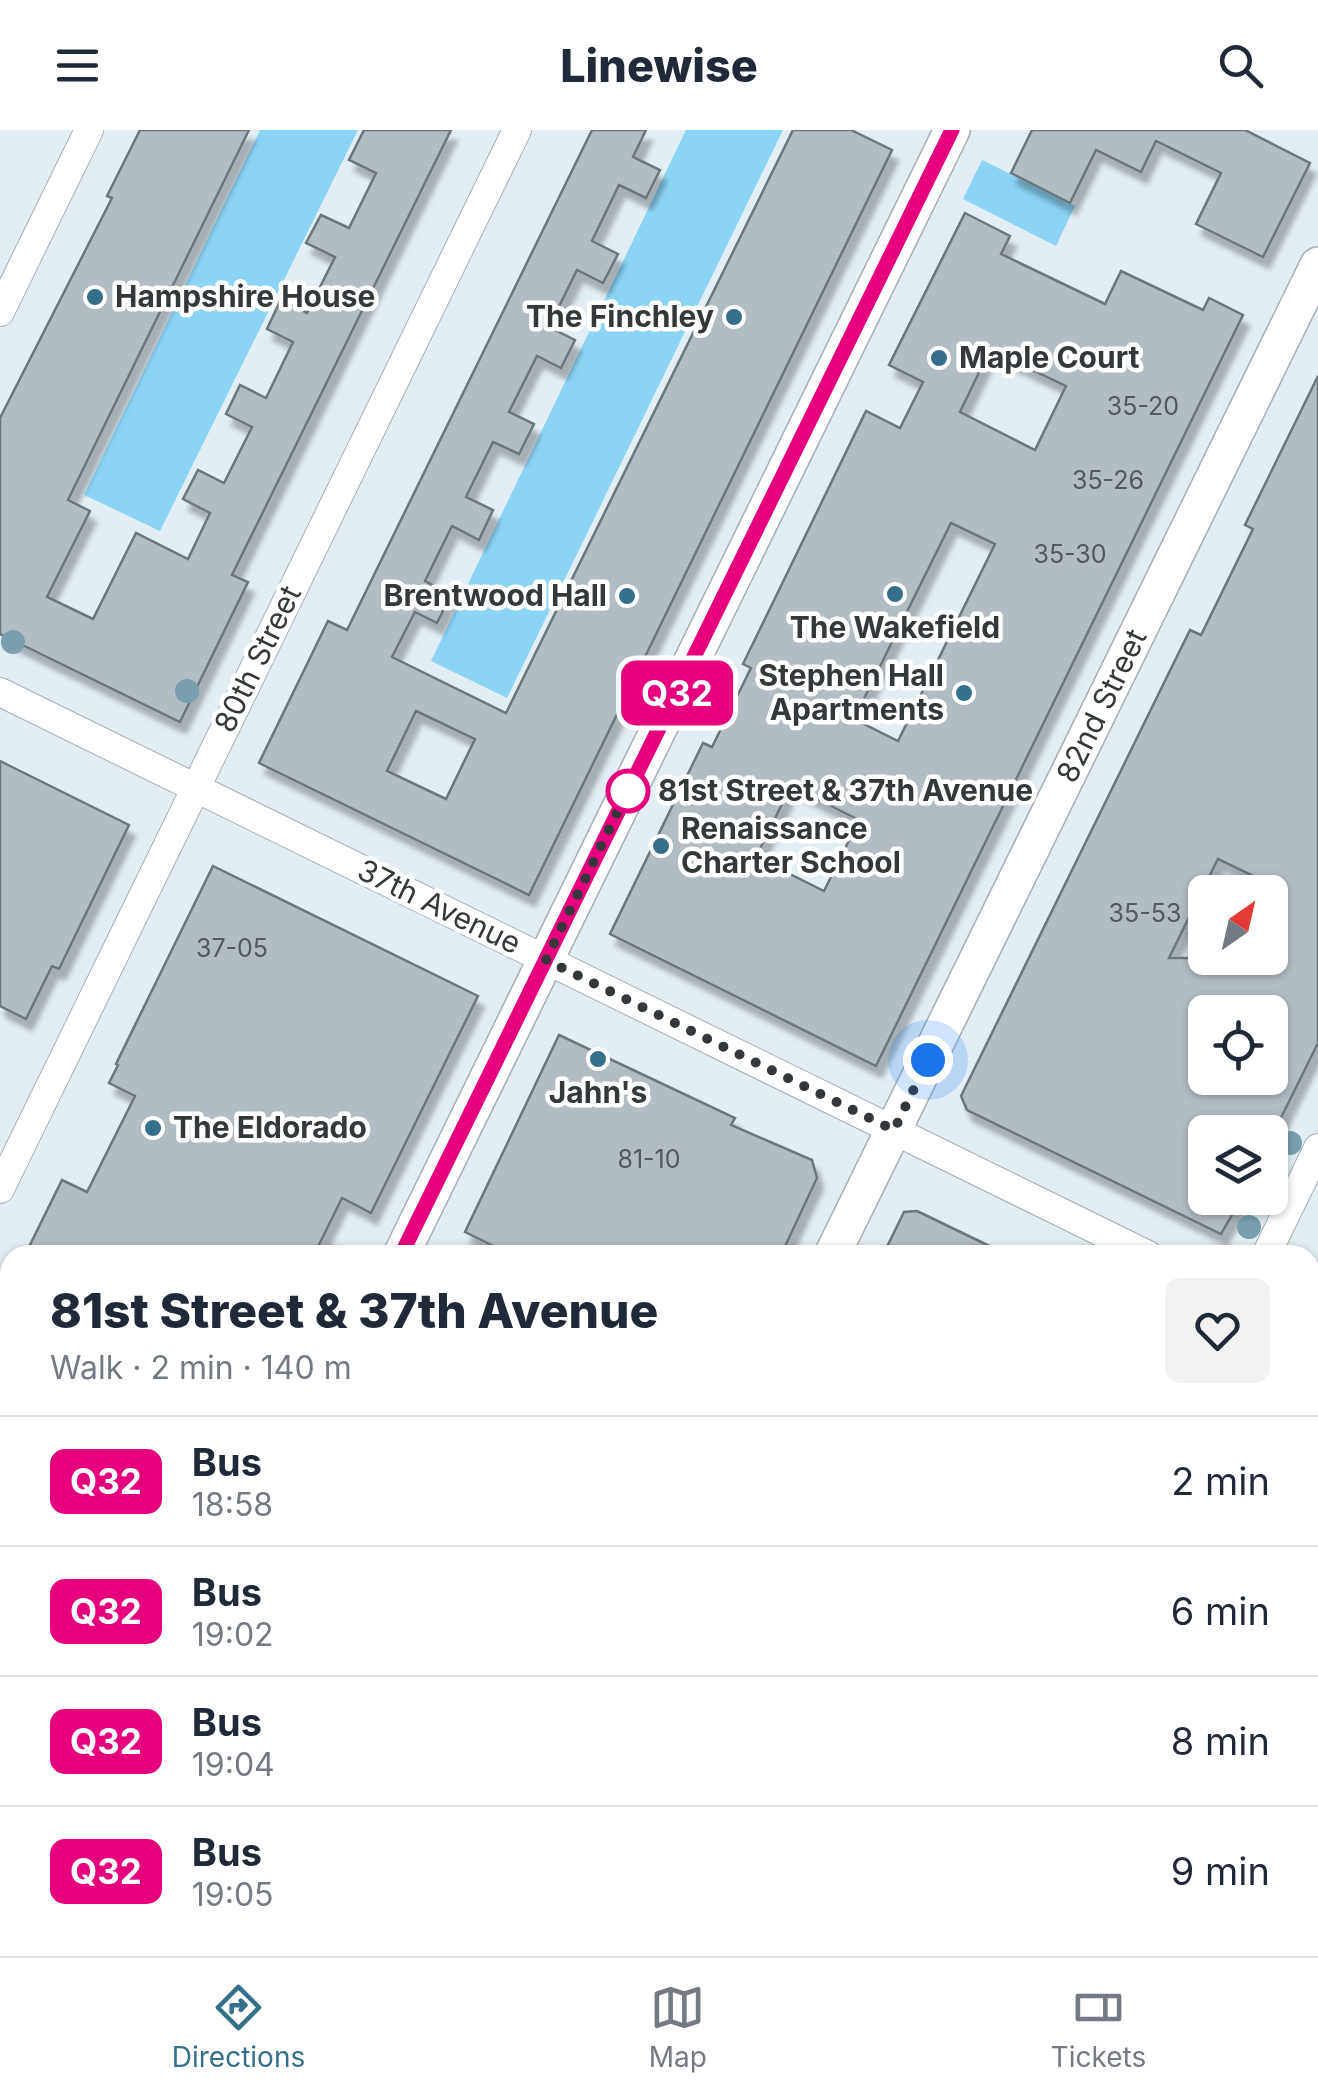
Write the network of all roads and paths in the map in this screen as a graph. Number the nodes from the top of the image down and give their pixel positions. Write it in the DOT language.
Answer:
graph roads {
  1 [pos="89,130"];
  2 [pos="517,130"];
  3 [pos="952,130"];
  4 [pos="1318,265"];
  5 [pos="0,312"];
  6 [pos="0,692"];
  7 [pos="196,788"];
  8 [pos="546,960"];
  9 [pos="894,1130"];
  10 [pos="1318,1148"];
  11 [pos="0,1189"];
  12 [pos="406,1245"];
  13 [pos="837,1245"];
  14 [pos="1128,1245"];
  15 [pos="1271,1245"];
  1 -- 5 [label="street"];
  2 -- 7 [label="street, 80th Street"];
  3 -- 8 [label="street"];
  4 -- 9 [label="street, 82nd Street"];
  6 -- 7 [label="street, 37th Avenue"];
  7 -- 8 [label="street, 37th Avenue"];
  7 -- 11 [label="street, 80th Street"];
  8 -- 9 [label="street, 37th Avenue"];
  8 -- 12 [label="street"];
  9 -- 13 [label="street, 82nd Street"];
  9 -- 14 [label="street, 37th Avenue"];
  10 -- 15 [label="street"];
}
